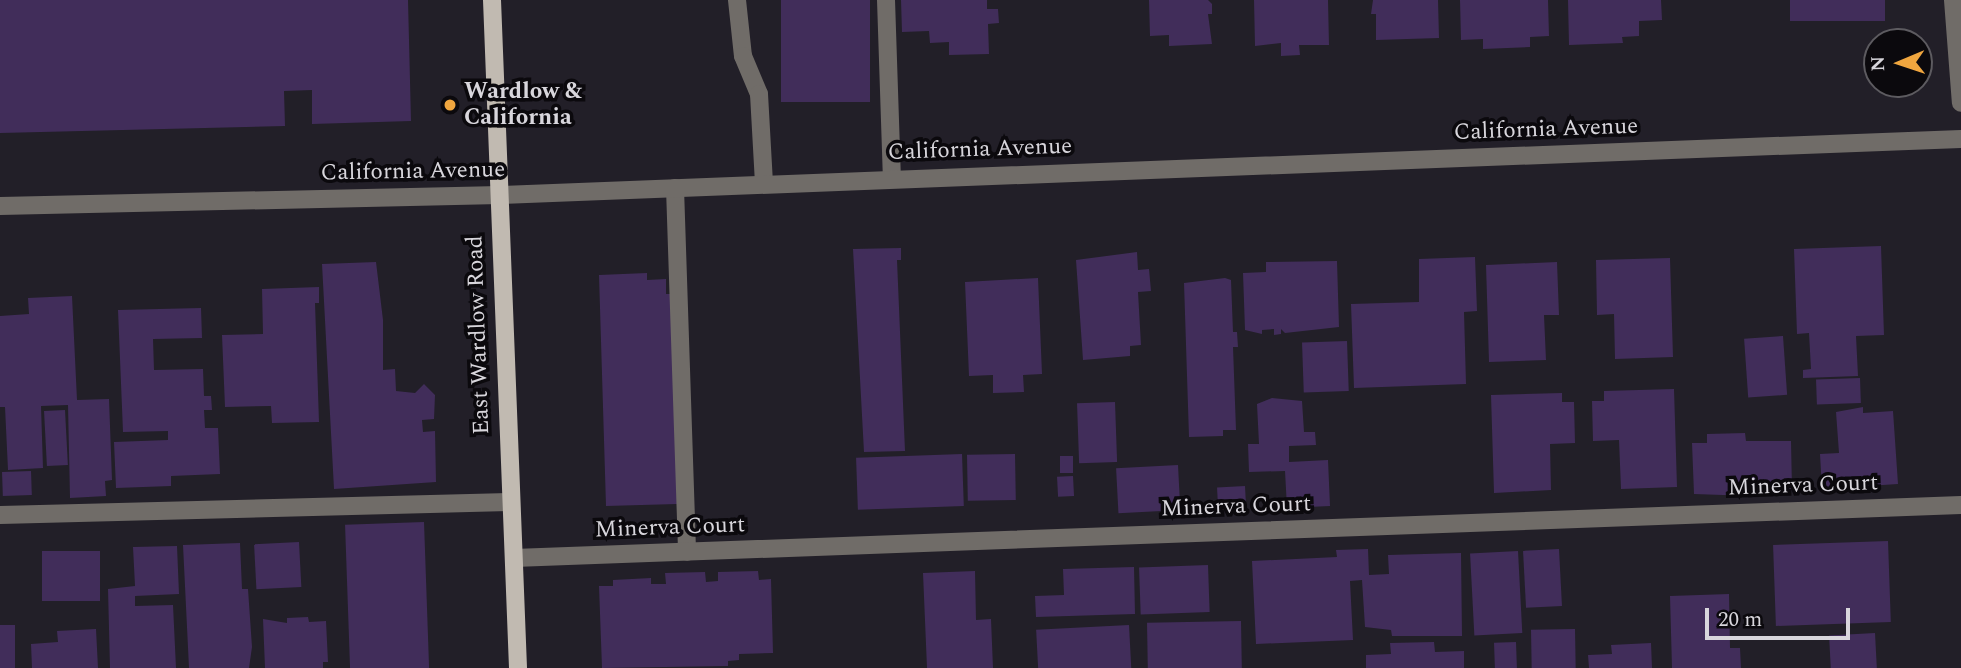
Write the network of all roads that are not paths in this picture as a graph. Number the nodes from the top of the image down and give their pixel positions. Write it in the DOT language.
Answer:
graph roads {
  1 [pos="492,0"];
  2 [pos="737,0"];
  3 [pos="886,0"];
  4 [pos="1952,0"];
  5 [pos="1961,103"];
  6 [pos="1961,139"];
  7 [pos="892,178"];
  8 [pos="764,184"];
  9 [pos="675,188"];
  10 [pos="500,195"];
  11 [pos="0,206"];
  12 [pos="509,502"];
  13 [pos="1961,505"];
  14 [pos="0,515"];
  15 [pos="687,552"];
  16 [pos="514,558"];
  17 [pos="517,668"];
  1 -- 10 [label="main road, East Wardlow Road"];
  2 -- 8 [label="street"];
  3 -- 7 [label="street"];
  4 -- 5 [label="street"];
  6 -- 7 [label="street, California Avenue"];
  7 -- 8 [label="street, California Avenue"];
  8 -- 9 [label="street, California Avenue"];
  9 -- 10 [label="street, California Avenue"];
  9 -- 15 [label="street"];
  10 -- 11 [label="street, California Avenue"];
  10 -- 12 [label="main road, East Wardlow Road"];
  12 -- 14 [label="street"];
  12 -- 16 [label="main road, East Wardlow Road"];
  13 -- 15 [label="street, Minerva Court"];
  15 -- 16 [label="street, Minerva Court"];
  16 -- 17 [label="main road, East Wardlow Road"];
}
